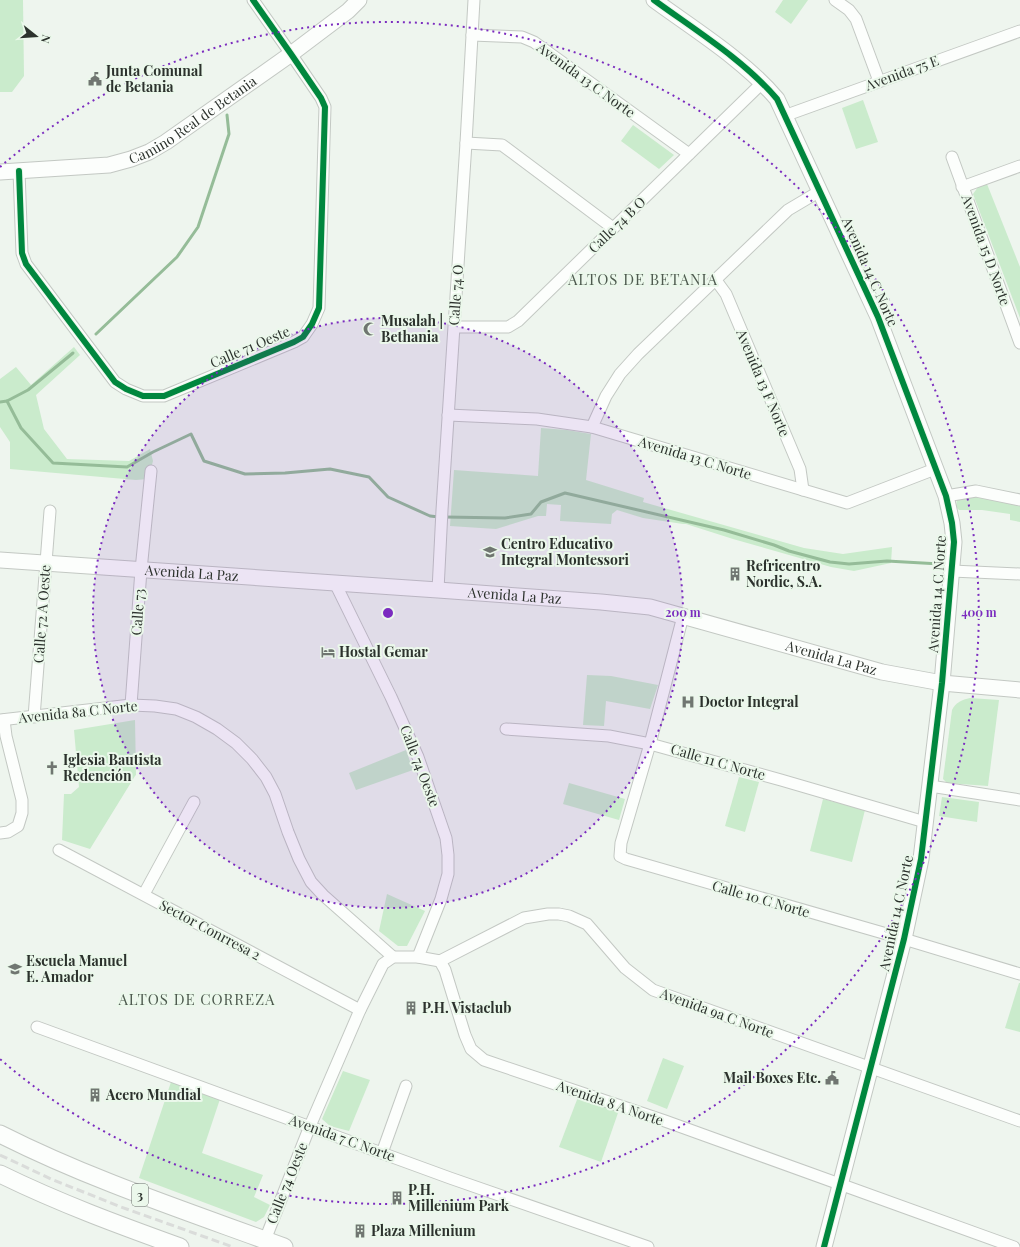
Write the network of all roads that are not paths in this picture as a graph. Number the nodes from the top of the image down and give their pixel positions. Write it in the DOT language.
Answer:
graph roads {
  1 [pos="253,0"];
  2 [pos="359,0"];
  3 [pos="474,0"];
  4 [pos="654,0"];
  5 [pos="835,0"];
  6 [pos="1020,32"];
  7 [pos="472,35"];
  8 [pos="291,54"];
  9 [pos="879,81"];
  10 [pos="762,83"];
  11 [pos="784,116"];
  12 [pos="466,143"];
  13 [pos="689,154"];
  14 [pos="952,157"];
  15 [pos="1020,166"];
  16 [pos="18,171"];
  17 [pos="0,172"];
  18 [pos="962,188"];
  19 [pos="820,191"];
  20 [pos="613,228"];
  21 [pos="715,279"];
  22 [pos="454,327"];
  23 [pos="1020,343"];
  24 [pos="448,415"];
  25 [pos="592,427"];
  26 [pos="935,469"];
  27 [pos="151,471"];
  28 [pos="803,490"];
  29 [pos="946,496"];
  30 [pos="1020,500"];
  31 [pos="50,511"];
  32 [pos="0,560"];
  33 [pos="46,564"];
  34 [pos="141,570"];
  35 [pos="952,571"];
  36 [pos="1020,574"];
  37 [pos="335,583"];
  38 [pos="438,590"];
  39 [pos="683,616"];
  40 [pos="942,684"];
  41 [pos="1020,690"];
  42 [pos="131,705"];
  43 [pos="34,717"];
  44 [pos="2,720"];
  45 [pos="506,729"];
  46 [pos="650,744"];
  47 [pos="930,786"];
  48 [pos="1020,800"];
  49 [pos="194,802"];
  50 [pos="924,822"];
  51 [pos="0,833"];
  52 [pos="59,850"];
  53 [pos="144,894"];
  54 [pos="904,939"];
  55 [pos="393,957"];
  56 [pos="418,958"];
  57 [pos="440,961"];
  58 [pos="1020,974"];
  59 [pos="360,1010"];
  60 [pos="37,1027"];
  61 [pos="870,1068"];
  62 [pos="406,1086"];
  63 [pos="1020,1121"];
  64 [pos="310,1126"];
  65 [pos="0,1134"];
  66 [pos="382,1152"];
  67 [pos="0,1174"];
  68 [pos="840,1184"];
  69 [pos="265,1240"];
  70 [pos="180,1247"];
  71 [pos="284,1247"];
  72 [pos="648,1247"];
  73 [pos="824,1247"];
  74 [pos="1014,1247"];
  1 -- 8 [label="street, Calle 71 Oeste"];
  2 -- 8 [label="street, Camino Real de Betania"];
  3 -- 7 [label="street, Calle 74 O"];
  4 -- 10 [label="street, Avenida 14 C Norte"];
  5 -- 9 [label="street"];
  6 -- 9 [label="street, Avenida 75 E"];
  7 -- 12 [label="street, Calle 74 O"];
  7 -- 13 [label="street, Avenida 13 C Norte"];
  8 -- 16 [label="street, Camino Real de Betania"];
  8 -- 16 [label="street, Calle 71 Oeste"];
  9 -- 11 [label="street, Avenida 75 E"];
  10 -- 11 [label="street, Avenida 14 C Norte"];
  10 -- 13 [label="street, Calle 74 B O"];
  11 -- 19 [label="street, Avenida 14 C Norte"];
  12 -- 20 [label="street"];
  12 -- 22 [label="street, Calle 74 O"];
  13 -- 20 [label="street, Calle 74 B O"];
  14 -- 18 [label="street, Avenida 15 D Norte"];
  15 -- 18 [label="street"];
  16 -- 17 [label="street, Camino Real de Betania"];
  18 -- 23 [label="street, Avenida 15 D Norte"];
  19 -- 21 [label="street"];
  19 -- 26 [label="street, Avenida 14 C Norte"];
  20 -- 22 [label="street, Calle 74 B O"];
  21 -- 25 [label="street"];
  21 -- 28 [label="street, Avenida 13 F Norte"];
  22 -- 24 [label="street, Calle 74 O"];
  24 -- 25 [label="street, Avenida 13 C Norte"];
  24 -- 38 [label="street, Calle 74 O"];
  25 -- 28 [label="street, Avenida 13 C Norte"];
  26 -- 28 [label="street, Avenida 13 C Norte"];
  26 -- 29 [label="street, Avenida 14 C Norte"];
  27 -- 34 [label="street, Calle 73"];
  29 -- 30 [label="street"];
  29 -- 35 [label="street, Avenida 14 C Norte"];
  31 -- 33 [label="street, Calle 72 A Oeste"];
  32 -- 33 [label="street, Avenida La Paz"];
  33 -- 34 [label="street, Avenida La Paz"];
  33 -- 43 [label="street, Calle 72 A Oeste"];
  34 -- 37 [label="street, Avenida La Paz"];
  34 -- 42 [label="street, Calle 73"];
  35 -- 36 [label="street"];
  35 -- 40 [label="street, Avenida 14 C Norte"];
  37 -- 38 [label="street, Avenida La Paz"];
  37 -- 56 [label="street, Calle 74 Oeste"];
  38 -- 39 [label="street, Avenida La Paz"];
  39 -- 40 [label="street, Avenida La Paz"];
  39 -- 46 [label="street"];
  40 -- 41 [label="street, Avenida La Paz"];
  40 -- 47 [label="street, Avenida 14 C Norte"];
  42 -- 43 [label="street, Avenida 8a C Norte"];
  42 -- 55 [label="street, Avenida 8a C Norte"];
  43 -- 44 [label="street, Avenida 8a C Norte"];
  44 -- 51 [label="street"];
  45 -- 46 [label="street, Calle 11 C Norte"];
  46 -- 50 [label="street, Calle 11 C Norte"];
  46 -- 54 [label="street, Calle 10 C Norte"];
  47 -- 48 [label="street"];
  47 -- 50 [label="street, Avenida 14 C Norte"];
  49 -- 53 [label="street"];
  50 -- 54 [label="street, Avenida 14 C Norte"];
  52 -- 53 [label="street, Sector Conrresa 2"];
  53 -- 59 [label="street, Sector Conrresa 2"];
  54 -- 58 [label="street, Calle 10 C Norte"];
  54 -- 61 [label="street, Avenida 14 C Norte"];
  55 -- 56 [label="street"];
  55 -- 59 [label="street, Calle 74 Oeste"];
  56 -- 57 [label="street"];
  57 -- 61 [label="street, Avenida 9a C Norte"];
  57 -- 68 [label="street, Avenida 8 A Norte"];
  59 -- 64 [label="street, Calle 74 Oeste"];
  60 -- 64 [label="street, Avenida 7 C Norte"];
  61 -- 63 [label="street, Avenida 9a C Norte"];
  61 -- 68 [label="street, Avenida 14 C Norte"];
  62 -- 66 [label="street"];
  64 -- 66 [label="street, Avenida 7 C Norte"];
  64 -- 69 [label="street, Calle 74 Oeste"];
  65 -- 69 [label="main road, 3"];
  66 -- 72 [label="street, Avenida 7 C Norte"];
  67 -- 70 [label="main road"];
  68 -- 73 [label="street, Avenida 14 C Norte"];
  68 -- 74 [label="street, Avenida 8 A Norte"];
  69 -- 71 [label="main road, 3"];
}
